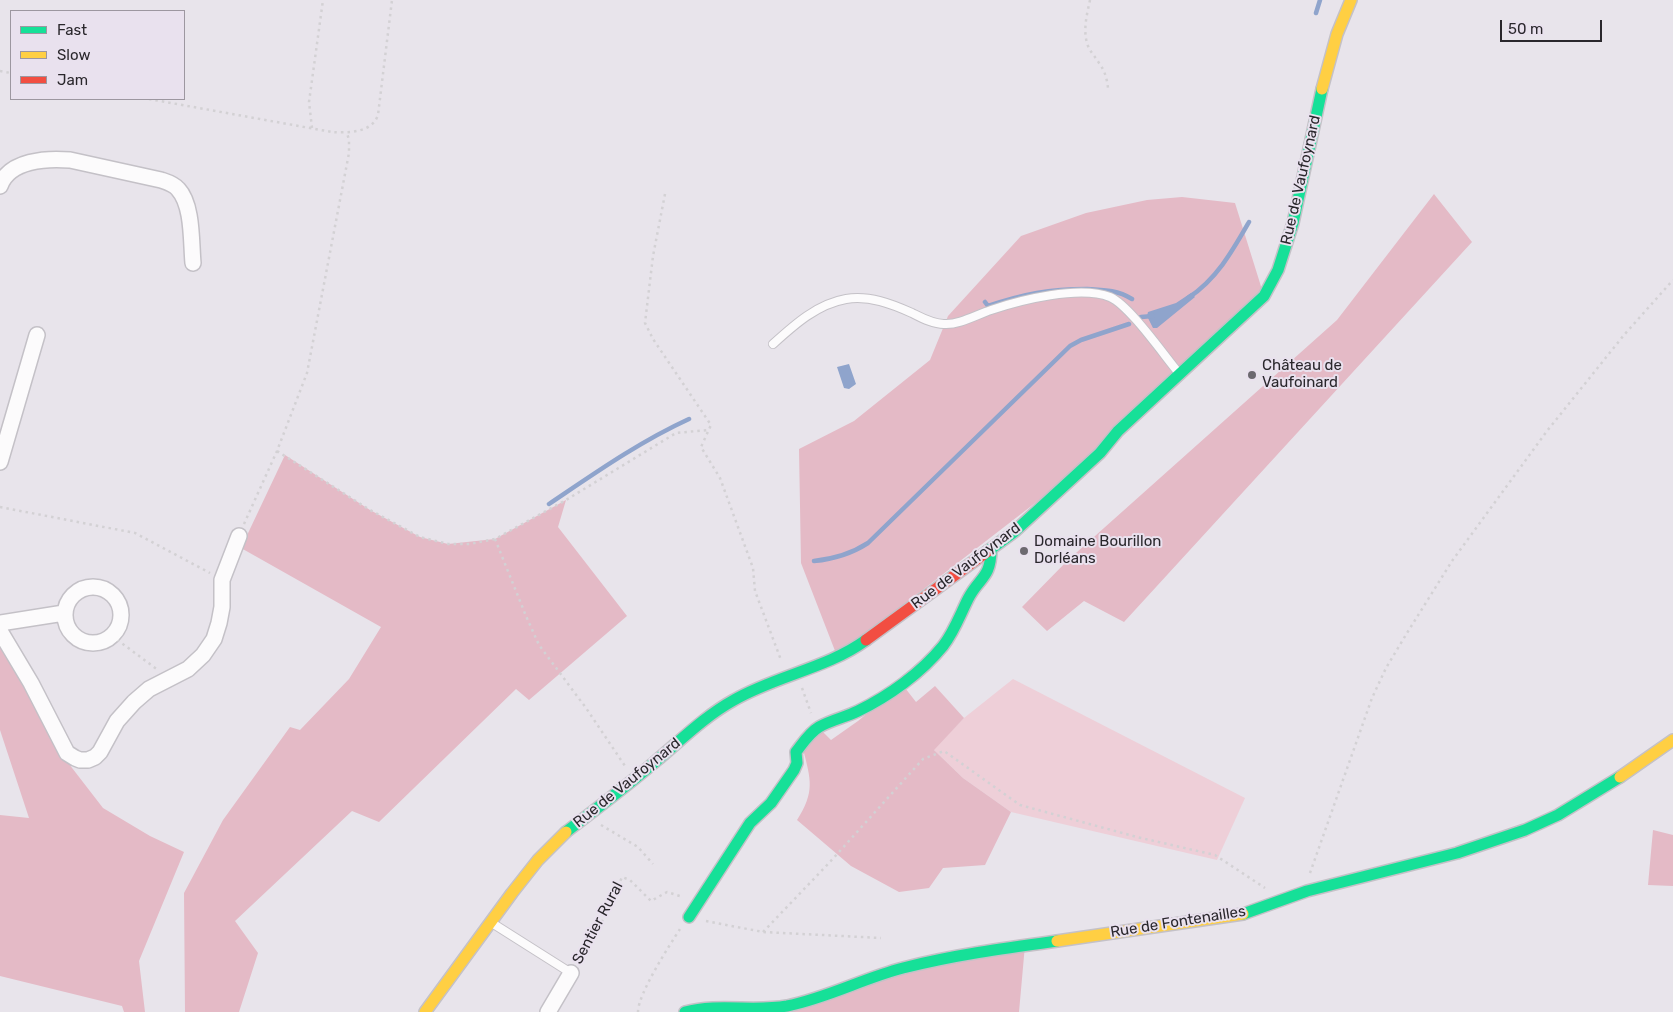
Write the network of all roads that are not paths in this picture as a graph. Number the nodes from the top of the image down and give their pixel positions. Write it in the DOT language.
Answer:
graph roads {
  1 [pos="1351,0"];
  2 [pos="4,168"];
  3 [pos="0,186"];
  4 [pos="193,262"];
  5 [pos="36,334"];
  6 [pos="772,344"];
  7 [pos="1179,374"];
  8 [pos="0,462"];
  9 [pos="239,536"];
  10 [pos="991,550"];
  11 [pos="64,613"];
  12 [pos="0,623"];
  13 [pos="0,631"];
  14 [pos="1673,740"];
  15 [pos="688,917"];
  16 [pos="491,922"];
  17 [pos="571,973"];
  18 [pos="425,1012"];
  19 [pos="548,1012"];
  20 [pos="685,1012"];
  1 -- 7 [label="street, Rue de Vaufoynard"];
  2 -- 3 [label="street"];
  2 -- 4 [label="street"];
  5 -- 8 [label="street"];
  6 -- 7 [label="lane"];
  7 -- 10 [label="street, Rue de Vaufoynard"];
  9 -- 13 [label="street"];
  10 -- 15 [label="street"];
  10 -- 16 [label="street, Rue de Vaufoynard"];
  11 -- 11 [label="street"];
  11 -- 12 [label="street"];
  14 -- 20 [label="street, Rue de Fontenailles"];
  16 -- 17 [label="lane"];
  16 -- 18 [label="street, Rue de Vaufoynard"];
  17 -- 19 [label="street, Sentier Rural"];
}
